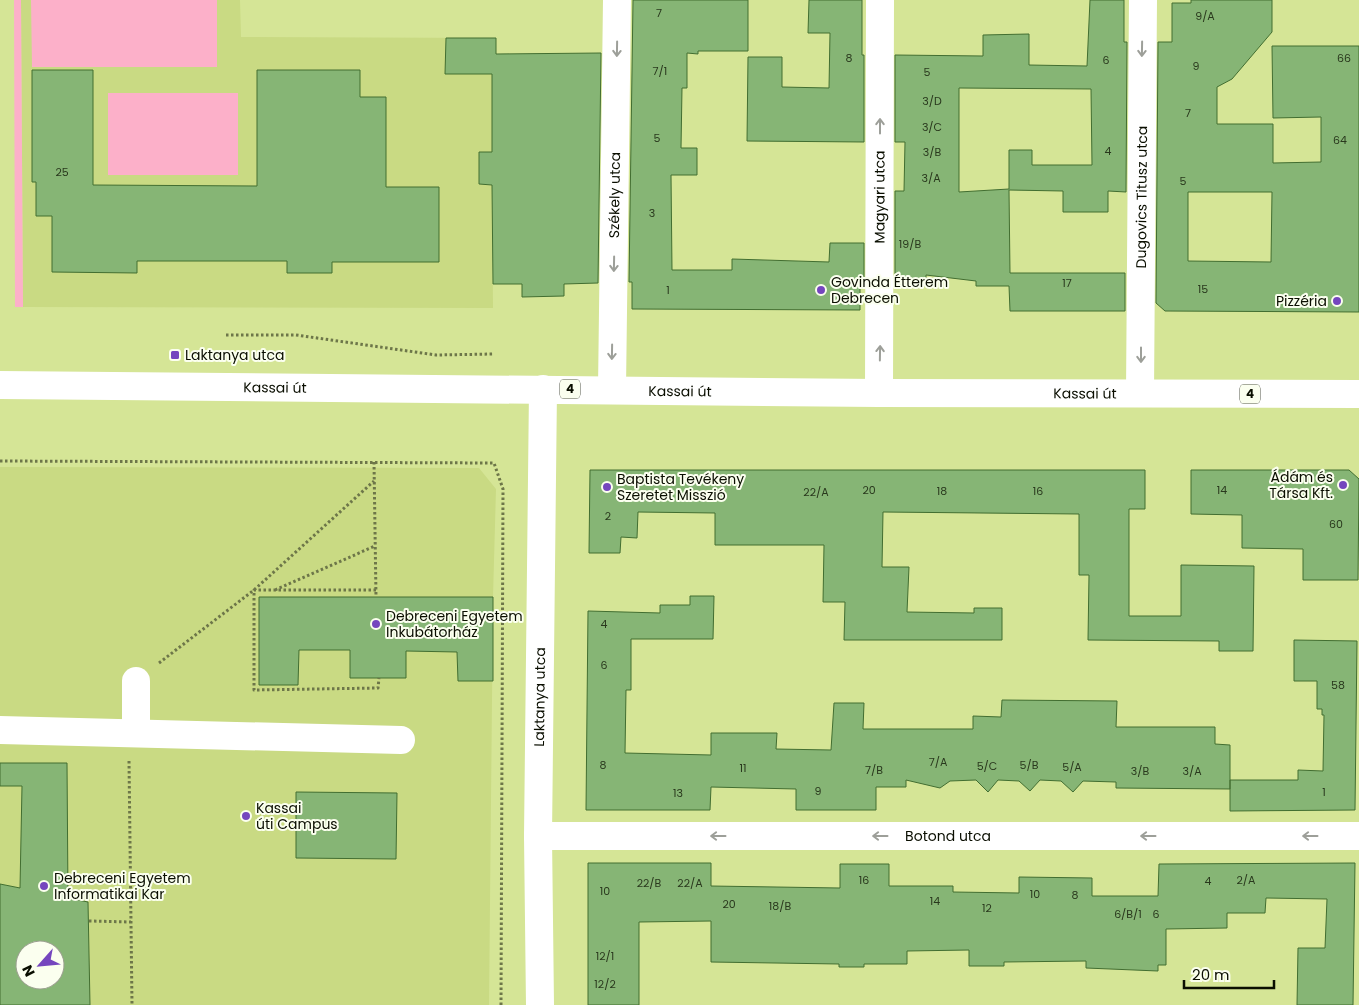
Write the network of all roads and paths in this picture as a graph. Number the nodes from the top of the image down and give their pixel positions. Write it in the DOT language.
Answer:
graph roads {
  1 [pos="617,0"];
  2 [pos="880,0"];
  3 [pos="1143,0"];
  4 [pos="226,334"];
  5 [pos="494,354"];
  6 [pos="0,385"];
  7 [pos="543,389"];
  8 [pos="612,389"];
  9 [pos="880,392"];
  10 [pos="1140,393"];
  11 [pos="1359,394"];
  12 [pos="0,461"];
  13 [pos="374,462"];
  14 [pos="374,481"];
  15 [pos="375,546"];
  16 [pos="254,590"];
  17 [pos="376,590"];
  18 [pos="274,591"];
  19 [pos="376,597"];
  20 [pos="378,678"];
  21 [pos="136,681"];
  22 [pos="0,730"];
  23 [pos="132,733"];
  24 [pos="401,740"];
  25 [pos="538,836"];
  26 [pos="1359,836"];
  27 [pos="88,921"];
  28 [pos="131,922"];
  29 [pos="132,1005"];
  30 [pos="501,1005"];
  31 [pos="540,1005"];
  1 -- 8 [label="street, Székely utca, one-way"];
  9 -- 2 [label="street, Magyari utca, one-way"];
  3 -- 10 [label="street, Dugovics Titusz utca, one-way"];
  4 -- 5 [label="path"];
  6 -- 7 [label="street, Kassai út / 4"];
  7 -- 8 [label="street, Kassai út / 4"];
  7 -- 25 [label="street, Laktanya utca"];
  8 -- 9 [label="street, Kassai út / 4"];
  9 -- 10 [label="street, Kassai út / 4"];
  10 -- 11 [label="street, Kassai út / 4"];
  12 -- 13 [label="path"];
  13 -- 15 [label="path"];
  13 -- 30 [label="path"];
  14 -- 16 [label="path"];
  15 -- 17 [label="path"];
  15 -- 18 [label="path"];
  16 -- 18 [label="path"];
  16 -- 20 [label="path"];
  16 -- 21 [label="path"];
  17 -- 18 [label="path"];
  17 -- 19 [label="path"];
  21 -- 23 [label="street"];
  22 -- 23 [label="street"];
  23 -- 24 [label="street"];
  23 -- 28 [label="path"];
  26 -- 25 [label="street, Botond utca, one-way"];
  25 -- 31 [label="street, Laktanya utca"];
  27 -- 28 [label="path"];
  28 -- 29 [label="path"];
}
